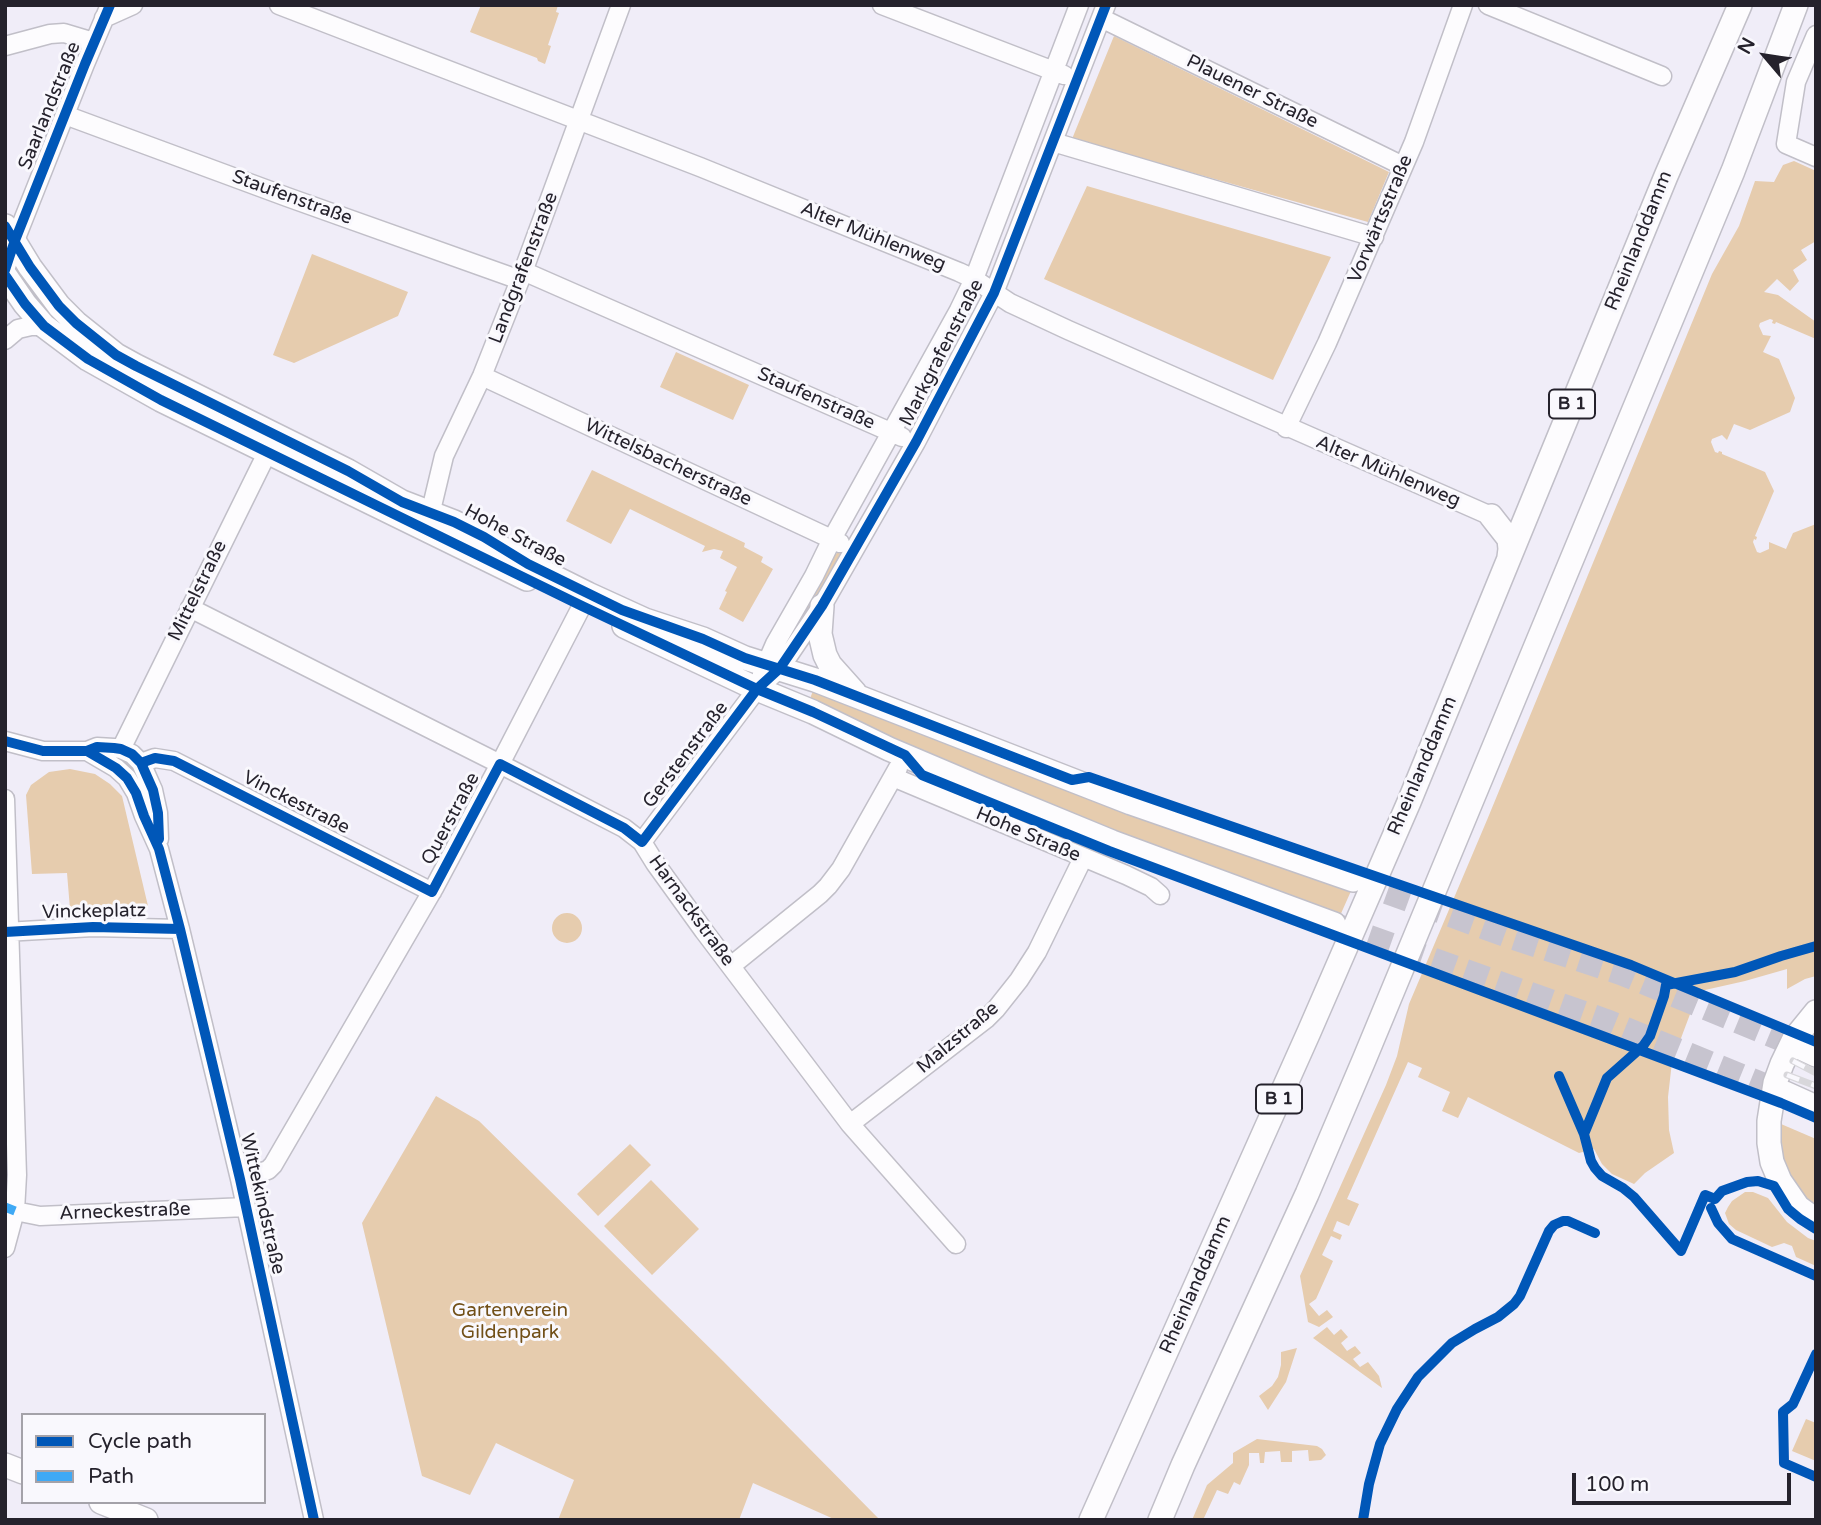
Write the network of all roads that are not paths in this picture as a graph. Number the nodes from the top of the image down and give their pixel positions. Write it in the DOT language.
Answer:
graph roads {
  1 [pos="133,5"];
  2 [pos="279,5"];
  3 [pos="621,5"];
  4 [pos="882,5"];
  5 [pos="1079,5"];
  6 [pos="1488,5"];
  7 [pos="1740,5"];
  8 [pos="1796,5"];
  9 [pos="1461,11"];
  10 [pos="107,12"];
  11 [pos="1104,12"];
  12 [pos="1816,35"];
  13 [pos="94,42"];
  14 [pos="5,46"];
  15 [pos="1054,71"];
  16 [pos="1662,76"];
  17 [pos="1077,80"];
  18 [pos="65,115"];
  19 [pos="579,121"];
  20 [pos="1053,142"];
  21 [pos="1816,157"];
  22 [pos="1403,166"];
  23 [pos="1374,237"];
  24 [pos="8,254"];
  25 [pos="522,276"];
  26 [pos="974,279"];
  27 [pos="994,293"];
  28 [pos="44,326"];
  29 [pos="5,340"];
  30 [pos="482,376"];
  31 [pos="1286,428"];
  32 [pos="892,433"];
  33 [pos="916,442"];
  34 [pos="272,443"];
  35 [pos="1530,506"];
  36 [pos="1491,516"];
  37 [pos="429,521"];
  38 [pos="832,539"];
  39 [pos="854,550"];
  40 [pos="1509,557"];
  41 [pos="585,600"];
  42 [pos="821,606"];
  43 [pos="190,608"];
  44 [pos="773,666"];
  45 [pos="757,689"];
  46 [pos="860,698"];
  47 [pos="5,741"];
  48 [pos="121,749"];
  49 [pos="87,751"];
  50 [pos="905,755"];
  51 [pos="141,764"];
  52 [pos="500,764"];
  53 [pos="893,777"];
  54 [pos="5,799"];
  55 [pos="642,842"];
  56 [pos="159,849"];
  57 [pos="1083,858"];
  58 [pos="1353,880"];
  59 [pos="432,892"];
  60 [pos="1160,895"];
  61 [pos="1334,924"];
  62 [pos="180,929"];
  63 [pos="8,932"];
  64 [pos="731,966"];
  65 [pos="1816,1012"];
  66 [pos="1785,1093"];
  67 [pos="1816,1107"];
  68 [pos="850,1124"];
  69 [pos="240,1180"];
  70 [pos="246,1208"];
  71 [pos="10,1209"];
  72 [pos="1816,1220"];
  73 [pos="956,1244"];
  74 [pos="5,1248"];
  75 [pos="308,1488"];
  76 [pos="105,1504"];
  77 [pos="146,1520"];
  78 [pos="314,1520"];
  79 [pos="321,1520"];
  80 [pos="1091,1520"];
  81 [pos="1160,1520"];
  1 -- 10 [label="street"];
  2 -- 19 [label="street, Alter Mühlenweg"];
  3 -- 19 [label="street, Landgrafenstraße"];
  4 -- 15 [label="street"];
  5 -- 15 [label="street, Markgrafenstraße"];
  6 -- 16 [label="street"];
  7 -- 35 [label="main road, Rheinlanddamm / B 1"];
  8 -- 81 [label="main road"];
  9 -- 22 [label="street, Vorwärtsstraße"];
  10 -- 13 [label="street, Saarlandstraße"];
  11 -- 17 [label="street, Markgrafenstraße"];
  11 -- 22 [label="street, Plauener Straße"];
  12 -- 21 [label="street"];
  13 -- 14 [label="street"];
  13 -- 18 [label="street, Saarlandstraße"];
  15 -- 17 [label="street"];
  15 -- 26 [label="street, Markgrafenstraße"];
  17 -- 20 [label="street, Markgrafenstraße"];
  18 -- 24 [label="street, Saarlandstraße"];
  18 -- 25 [label="street, Staufenstraße"];
  19 -- 25 [label="street, Landgrafenstraße"];
  19 -- 26 [label="street, Alter Mühlenweg"];
  20 -- 23 [label="street"];
  20 -- 27 [label="street, Markgrafenstraße"];
  22 -- 23 [label="street, Vorwärtsstraße"];
  23 -- 31 [label="street, Vorwärtsstraße"];
  24 -- 28 [label="main road, Hohe Straße"];
  24 -- 34 [label="main road, Hohe Straße"];
  25 -- 30 [label="street, Landgrafenstraße"];
  25 -- 32 [label="street, Staufenstraße"];
  26 -- 27 [label="street, Alter Mühlenweg"];
  26 -- 32 [label="street, Markgrafenstraße"];
  27 -- 31 [label="street, Alter Mühlenweg"];
  27 -- 33 [label="street, Markgrafenstraße"];
  28 -- 29 [label="street"];
  28 -- 34 [label="main road, Hohe Straße"];
  30 -- 37 [label="street, Landgrafenstraße"];
  30 -- 38 [label="street, Wittelsbacherstraße"];
  31 -- 36 [label="street, Alter Mühlenweg"];
  32 -- 33 [label="street, Staufenstraße"];
  32 -- 38 [label="street, Markgrafenstraße"];
  33 -- 39 [label="street, Markgrafenstraße"];
  34 -- 37 [label="main road, Hohe Straße"];
  34 -- 43 [label="street, Mittelstraße"];
  35 -- 36 [label="main road"];
  35 -- 40 [label="main road, Rheinlanddamm / B 1"];
  36 -- 40 [label="main road"];
  37 -- 41 [label="main road, Hohe Straße"];
  38 -- 39 [label="street, Wittelsbacherstraße"];
  38 -- 44 [label="street, Markgrafenstraße"];
  39 -- 42 [label="street, Markgrafenstraße"];
  40 -- 80 [label="main road, Rheinlanddamm / B 1"];
  41 -- 44 [label="main road, Hohe Straße"];
  41 -- 45 [label="main road, Hohe Straße"];
  41 -- 52 [label="street, Querstraße"];
  42 -- 44 [label="street, Markgrafenstraße"];
  42 -- 46 [label="main road"];
  43 -- 48 [label="street, Mittelstraße"];
  43 -- 52 [label="street, Harnackstraße"];
  44 -- 45 [label="street, Markgrafenstraße"];
  44 -- 46 [label="main road, Hohe Straße"];
  45 -- 50 [label="main road, Hohe Straße"];
  45 -- 55 [label="street, Gerstenstraße"];
  46 -- 58 [label="main road, Hohe Straße"];
  47 -- 49 [label="street"];
  48 -- 49 [label="street"];
  48 -- 51 [label="street"];
  49 -- 56 [label="street, Vinckeplatz"];
  50 -- 53 [label="street"];
  50 -- 61 [label="main road, Hohe Straße"];
  51 -- 56 [label="street, Vinckeplatz"];
  51 -- 59 [label="street, Vinckestraße"];
  52 -- 55 [label="street, Harnackstraße"];
  52 -- 59 [label="street, Querstraße"];
  53 -- 57 [label="street, Hohe Straße"];
  53 -- 64 [label="street"];
  54 -- 63 [label="street"];
  55 -- 64 [label="street, Harnackstraße"];
  56 -- 62 [label="street, Vinckeplatz"];
  57 -- 60 [label="street, Hohe Straße"];
  57 -- 68 [label="street, Malzstraße"];
  59 -- 69 [label="street, Querstraße"];
  62 -- 63 [label="street, Vinckeplatz"];
  62 -- 69 [label="street, Wittekindstraße"];
  63 -- 71 [label="street"];
  64 -- 68 [label="street, Harnackstraße"];
  65 -- 72 [label="main road"];
  66 -- 67 [label="main road"];
  68 -- 73 [label="street, Harnackstraße"];
  69 -- 70 [label="street, Wittekindstraße"];
  70 -- 71 [label="street, Arneckestraße"];
  70 -- 75 [label="street, Wittekindstraße"];
  71 -- 74 [label="street"];
  75 -- 78 [label="street, Wittekindstraße"];
  75 -- 79 [label="street, Wittekindstraße"];
  76 -- 77 [label="main road"];
}
